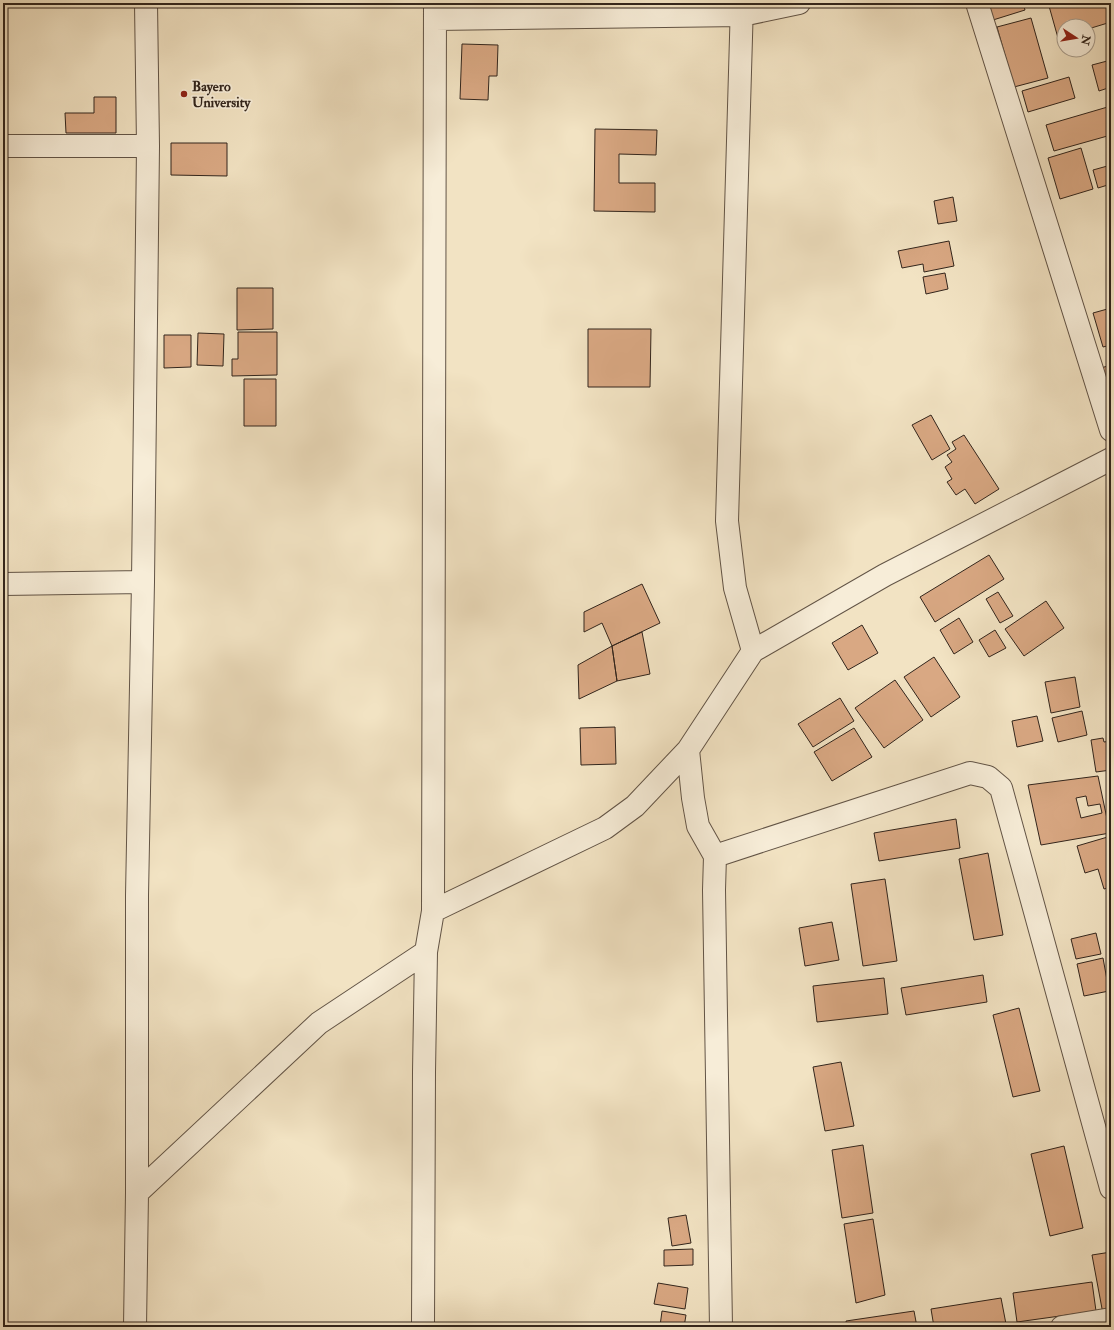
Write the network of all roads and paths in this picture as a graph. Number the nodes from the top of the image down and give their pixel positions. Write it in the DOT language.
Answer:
graph roads {
  1 [pos="146,3"];
  2 [pos="799,3"];
  3 [pos="977,3"];
  4 [pos="742,9"];
  5 [pos="435,11"];
  6 [pos="3,146"];
  7 [pos="148,146"];
  8 [pos="1111,430"];
  9 [pos="1111,459"];
  10 [pos="144,582"];
  11 [pos="3,584"];
  12 [pos="753,651"];
  13 [pos="688,750"];
  14 [pos="715,856"];
  15 [pos="433,911"];
  16 [pos="426,952"];
  17 [pos="1111,1188"];
  18 [pos="137,1193"];
  19 [pos="1111,1319"];
  20 [pos="135,1327"];
  21 [pos="423,1327"];
  22 [pos="721,1327"];
  23 [pos="1062,1327"];
  1 -- 7 [label="street"];
  2 -- 4 [label="street"];
  3 -- 8 [label="street"];
  4 -- 5 [label="street"];
  4 -- 12 [label="street"];
  5 -- 15 [label="street"];
  6 -- 7 [label="street"];
  7 -- 10 [label="street"];
  9 -- 12 [label="street"];
  10 -- 11 [label="street"];
  10 -- 18 [label="street"];
  12 -- 13 [label="street"];
  13 -- 14 [label="street"];
  13 -- 15 [label="street"];
  14 -- 17 [label="street"];
  14 -- 22 [label="street"];
  15 -- 16 [label="street"];
  16 -- 18 [label="street"];
  16 -- 21 [label="street"];
  18 -- 20 [label="street"];
  19 -- 23 [label="street"];
}
